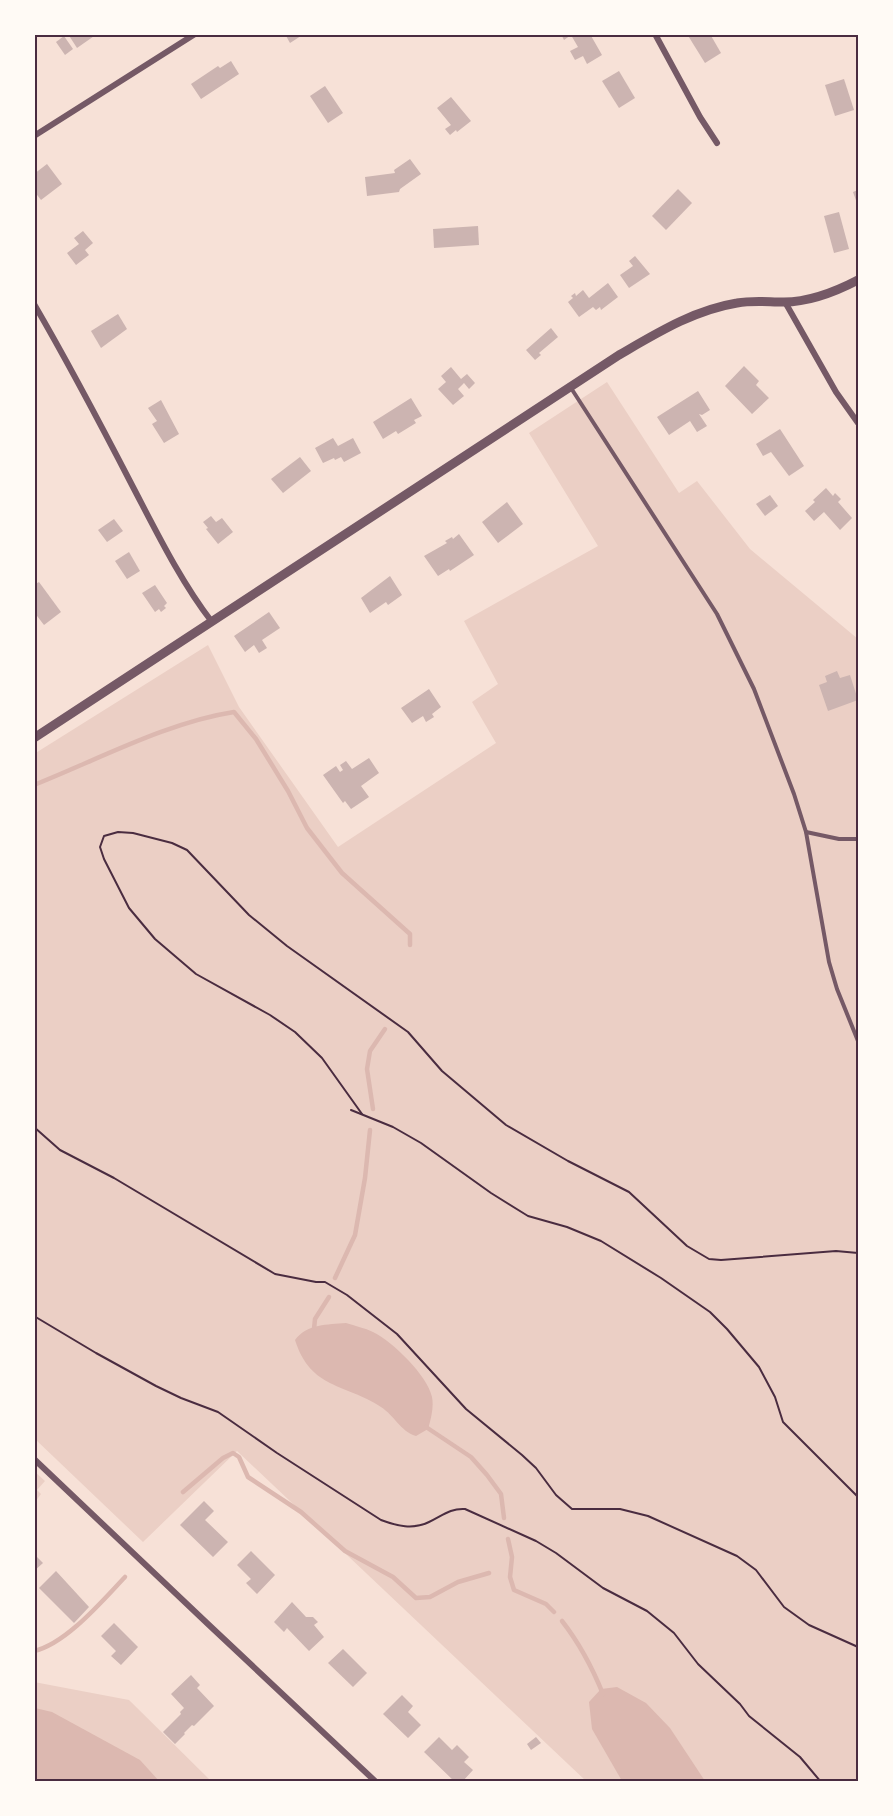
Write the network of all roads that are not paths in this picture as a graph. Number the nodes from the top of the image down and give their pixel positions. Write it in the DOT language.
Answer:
graph roads {
  1 [pos="195,34"];
  2 [pos="655,34"];
  3 [pos="34,136"];
  4 [pos="717,143"];
  5 [pos="858,280"];
  6 [pos="785,302"];
  7 [pos="34,304"];
  8 [pos="570,387"];
  9 [pos="858,423"];
  10 [pos="212,622"];
  11 [pos="34,738"];
  12 [pos="806,832"];
  13 [pos="858,839"];
  14 [pos="858,1021"];
  15 [pos="851,1025"];
  16 [pos="858,1041"];
  17 [pos="34,1459"];
  18 [pos="376,1782"];
  1 -- 3 [label="street"];
  2 -- 4 [label="street"];
  5 -- 6 [label="street"];
  6 -- 8 [label="street"];
  6 -- 9 [label="street"];
  7 -- 10 [label="street"];
  8 -- 10 [label="street"];
  8 -- 12 [label="lane"];
  10 -- 11 [label="street"];
  12 -- 13 [label="lane"];
  12 -- 15 [label="lane"];
  14 -- 15 [label="lane"];
  15 -- 16 [label="lane"];
  17 -- 18 [label="street"];
}
